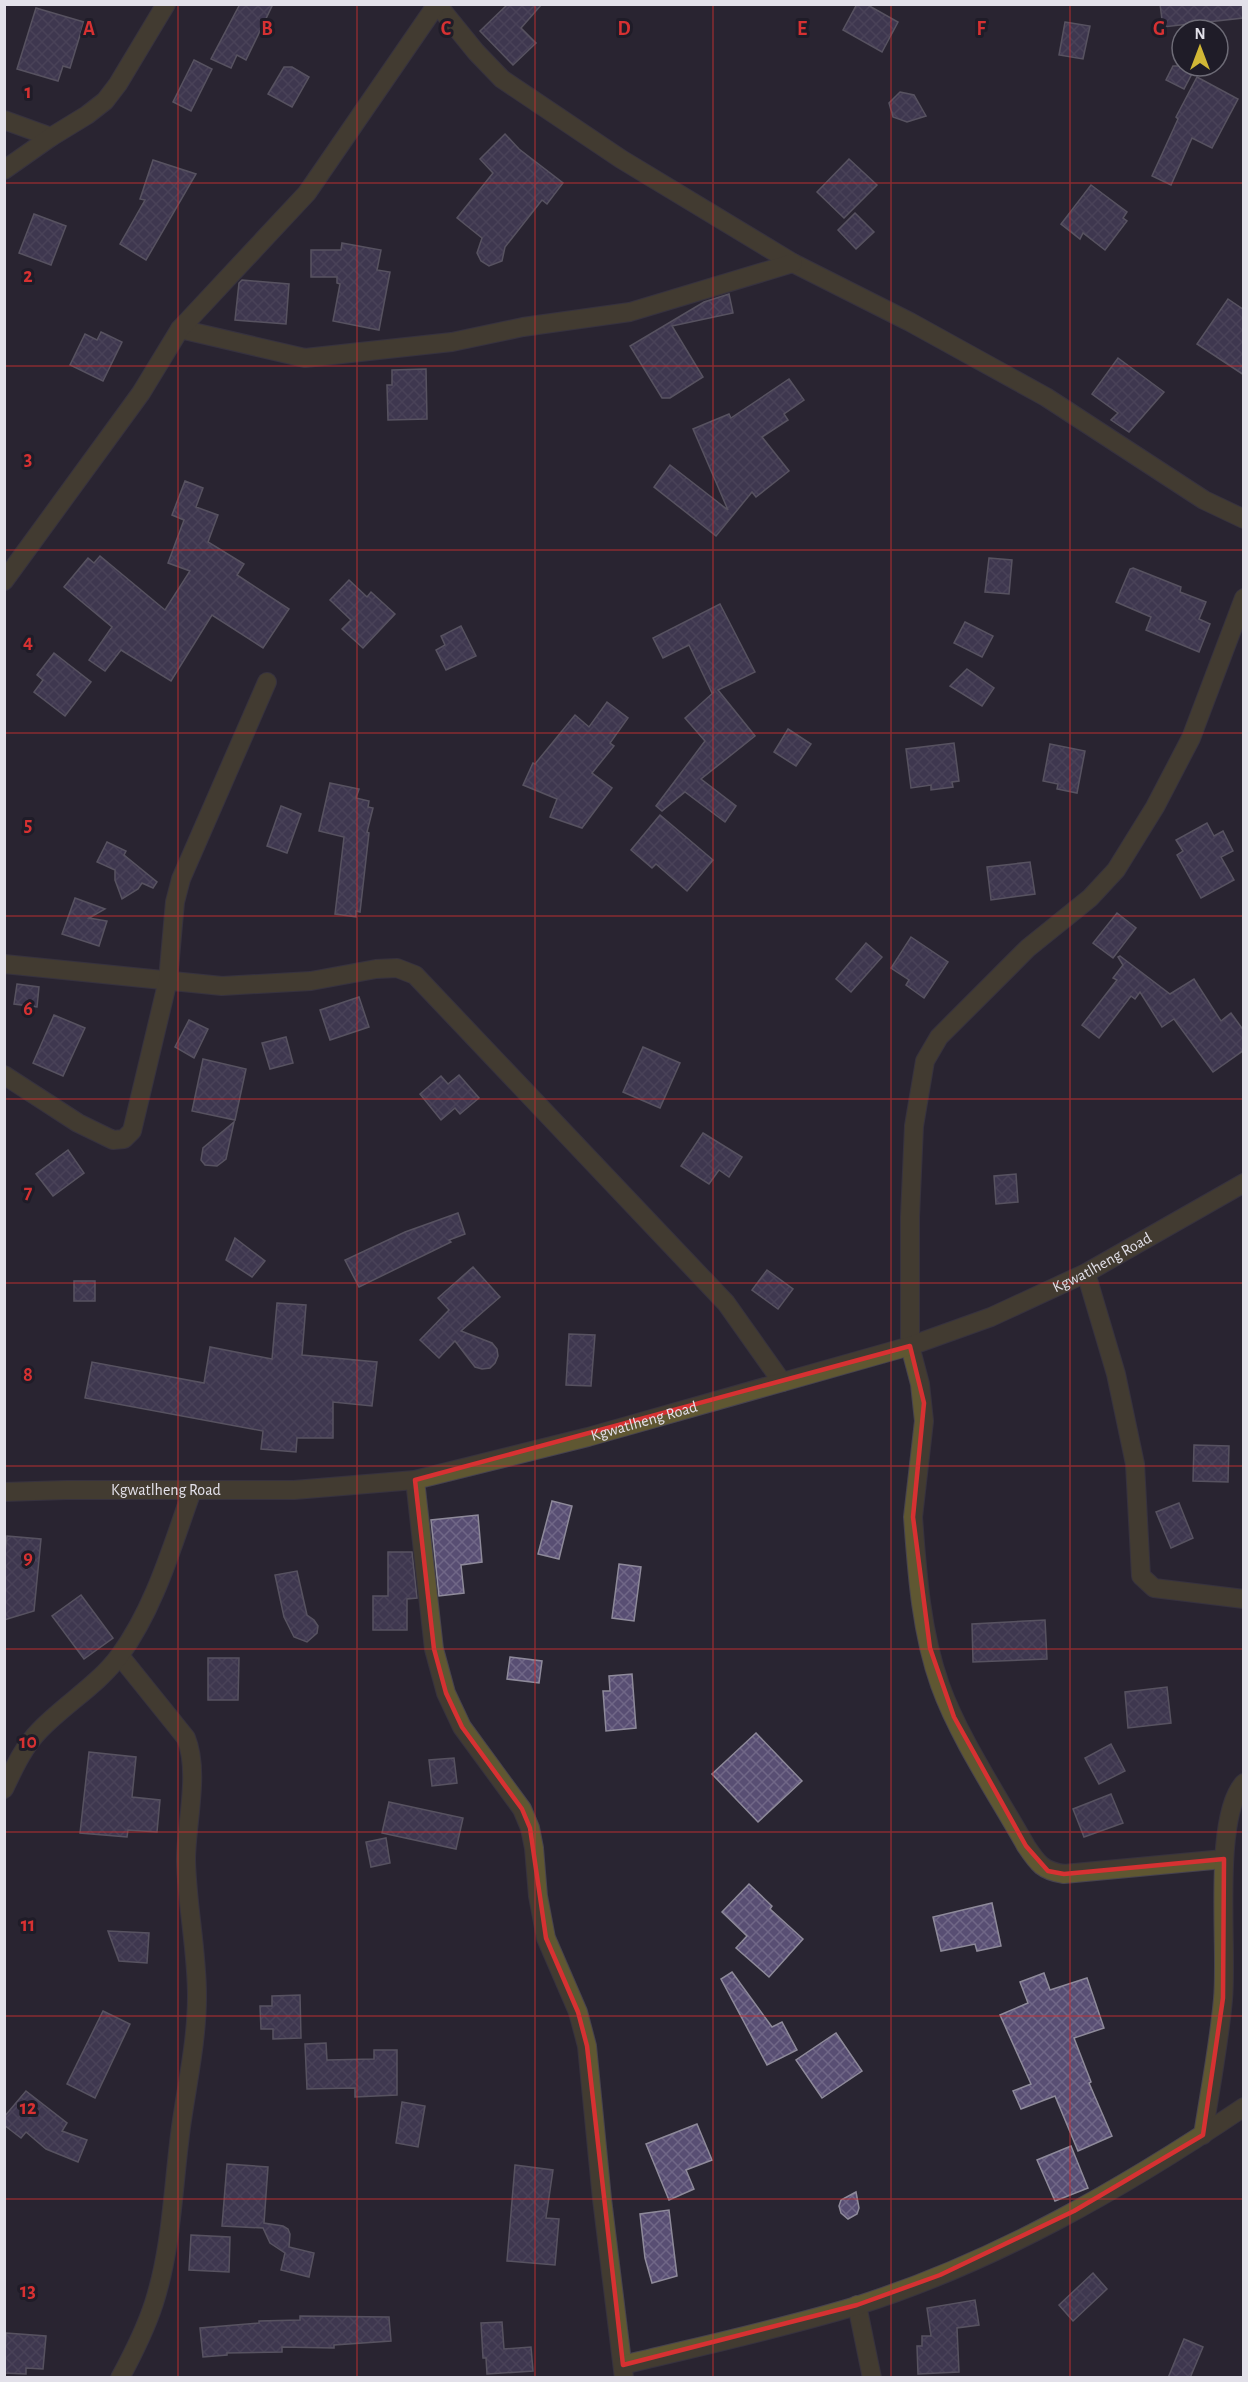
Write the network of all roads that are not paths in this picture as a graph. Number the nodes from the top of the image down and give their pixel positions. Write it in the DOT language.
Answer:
graph roads {
  1 [pos="166,4"];
  2 [pos="437,4"];
  3 [pos="4,120"];
  4 [pos="51,136"];
  5 [pos="4,170"];
  6 [pos="793,263"];
  7 [pos="180,330"];
  8 [pos="1244,519"];
  9 [pos="4,581"];
  10 [pos="1244,598"];
  11 [pos="267,682"];
  12 [pos="4,964"];
  13 [pos="168,980"];
  14 [pos="4,1075"];
  15 [pos="1244,1182"];
  16 [pos="1086,1273"];
  17 [pos="910,1346"];
  18 [pos="782,1382"];
  19 [pos="415,1480"];
  20 [pos="192,1491"];
  21 [pos="4,1492"];
  22 [pos="1244,1599"];
  23 [pos="120,1656"];
  24 [pos="23,1752"];
  25 [pos="4,1759"];
  26 [pos="1244,1783"];
  27 [pos="4,1789"];
  28 [pos="1224,1859"];
  29 [pos="1244,2107"];
  30 [pos="1203,2134"];
  31 [pos="857,2305"];
  32 [pos="624,2371"];
  33 [pos="120,2378"];
  34 [pos="872,2378"];
  1 -- 4 [label="street"];
  2 -- 6 [label="street"];
  2 -- 7 [label="street"];
  3 -- 4 [label="street"];
  4 -- 5 [label="street"];
  6 -- 7 [label="street"];
  6 -- 8 [label="street"];
  7 -- 9 [label="street"];
  10 -- 17 [label="street"];
  11 -- 13 [label="street"];
  12 -- 13 [label="street"];
  13 -- 14 [label="street"];
  13 -- 18 [label="street"];
  15 -- 16 [label="street, Kgwatlheng Road"];
  16 -- 17 [label="street, Kgwatlheng Road"];
  16 -- 22 [label="street"];
  17 -- 18 [label="street, Kgwatlheng Road"];
  17 -- 28 [label="street"];
  18 -- 19 [label="street, Kgwatlheng Road"];
  19 -- 20 [label="street, Kgwatlheng Road"];
  19 -- 32 [label="street"];
  20 -- 21 [label="street, Kgwatlheng Road"];
  20 -- 23 [label="street"];
  23 -- 24 [label="street"];
  23 -- 33 [label="street"];
  24 -- 25 [label="street"];
  24 -- 27 [label="street"];
  26 -- 28 [label="street"];
  28 -- 30 [label="street"];
  29 -- 30 [label="street"];
  30 -- 31 [label="street"];
  31 -- 32 [label="street"];
  31 -- 34 [label="street"];
}
